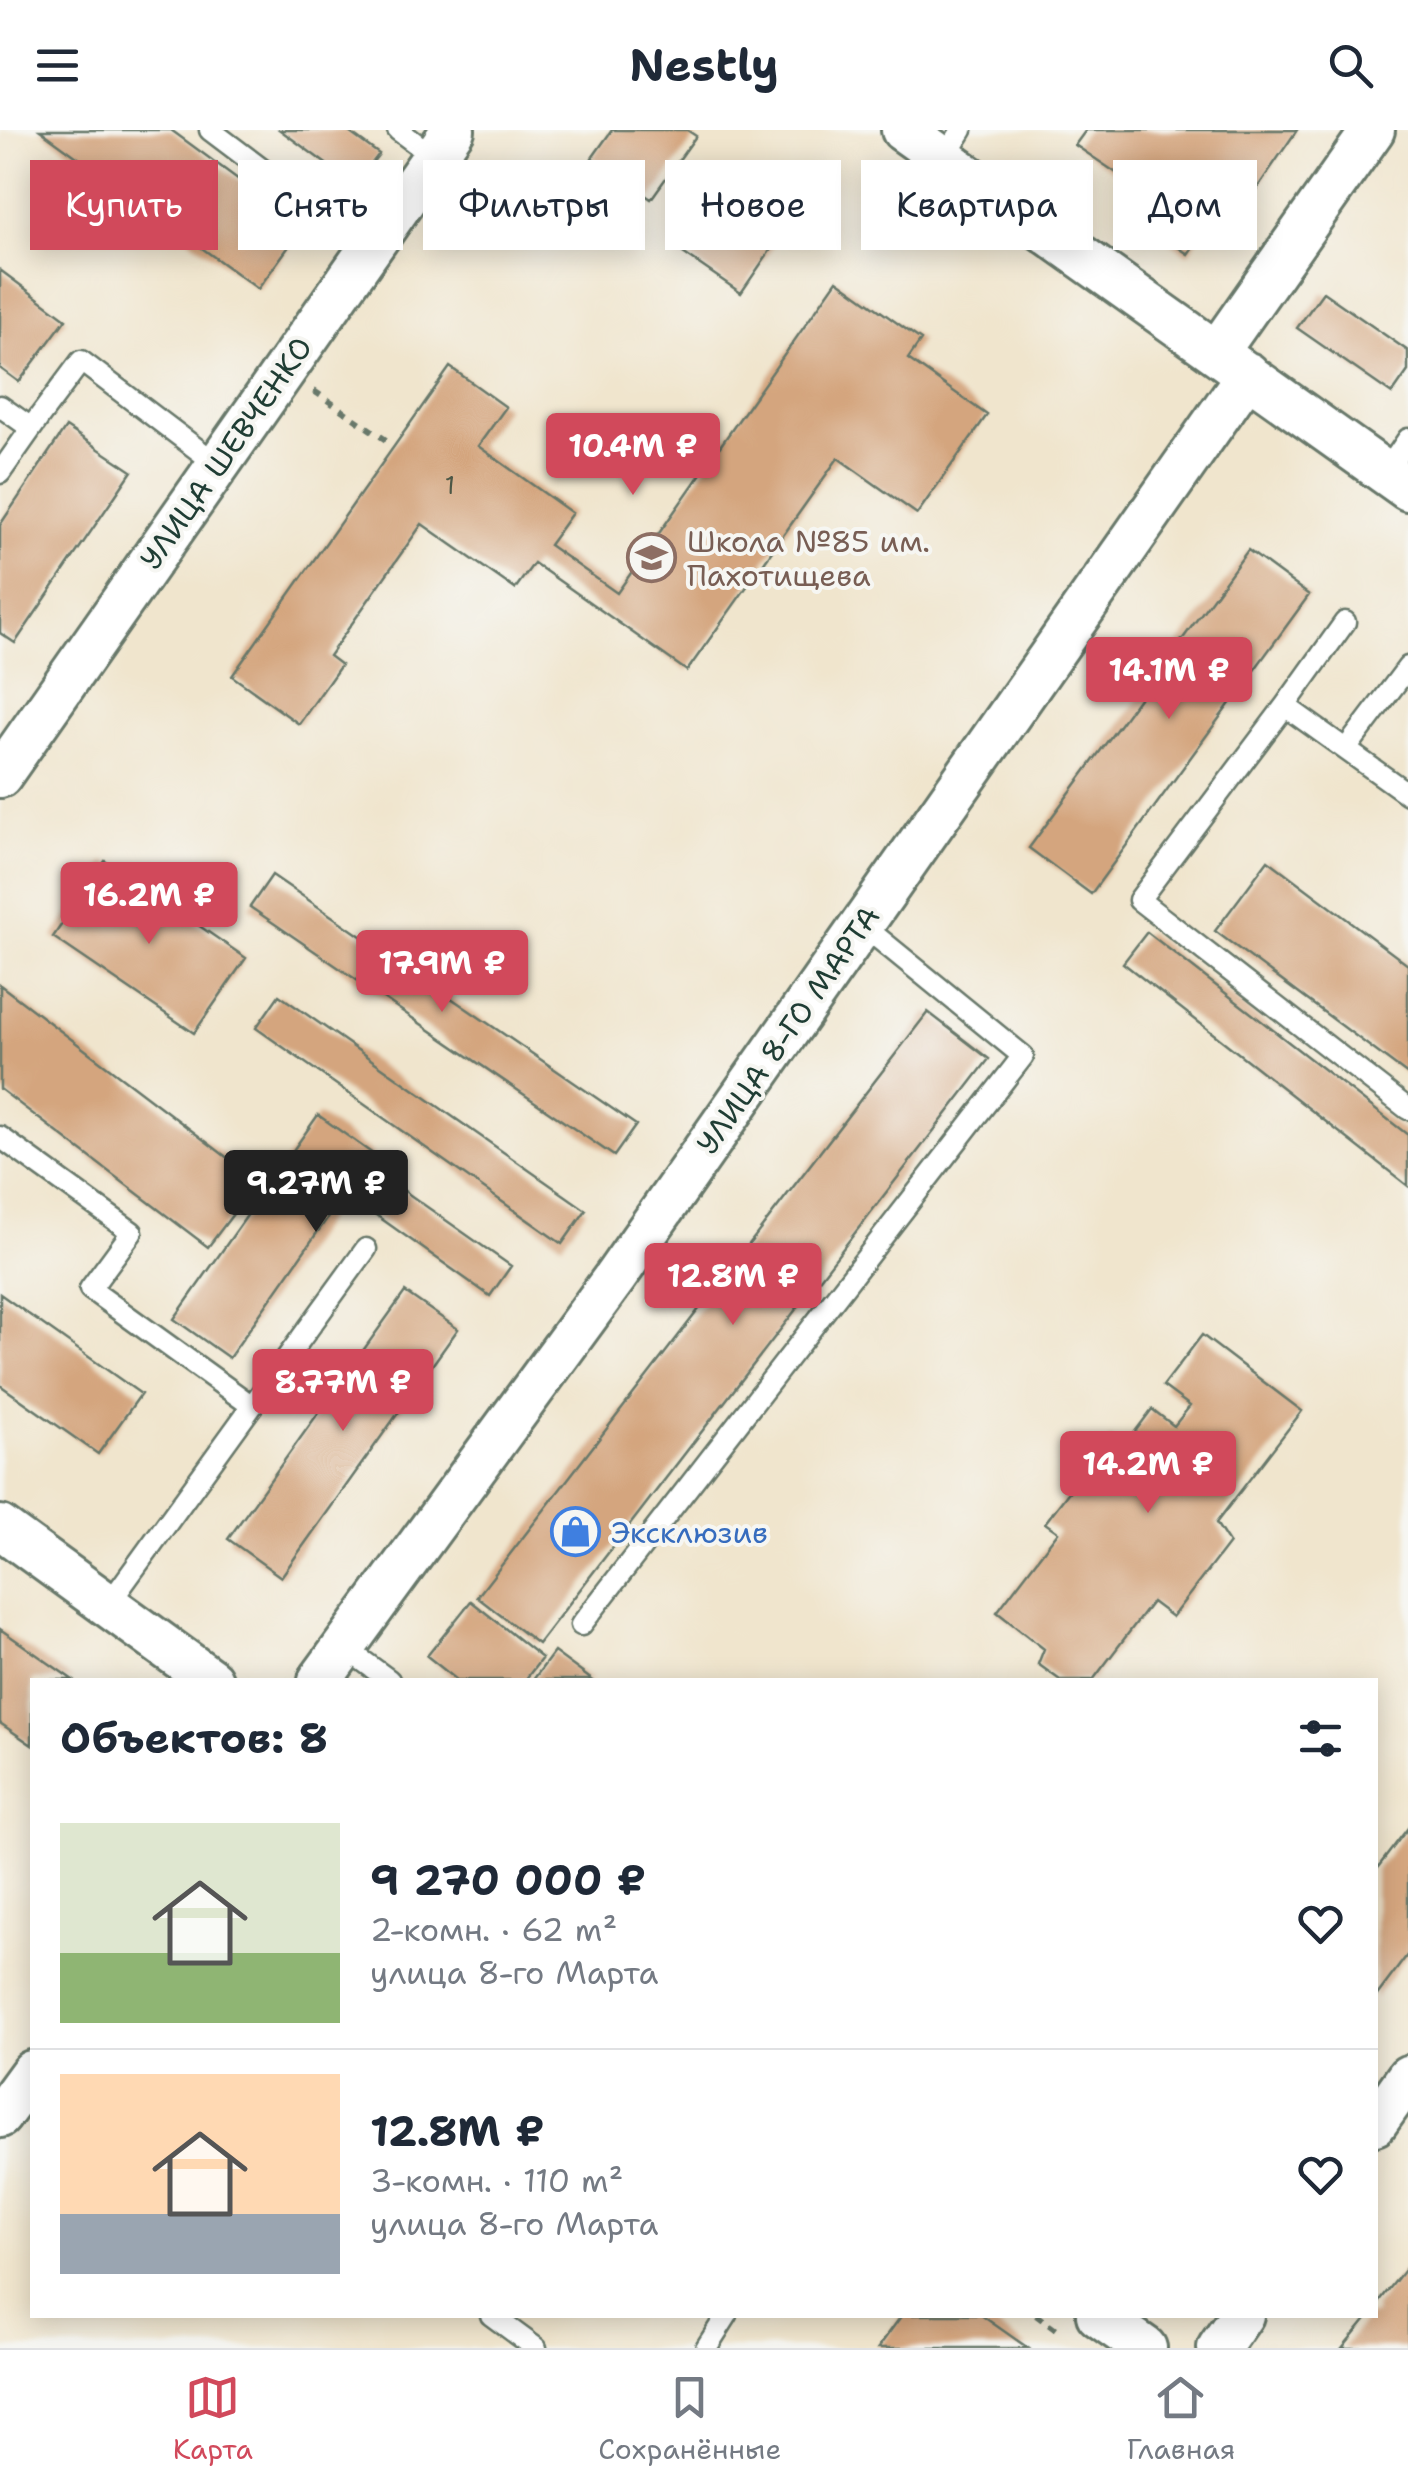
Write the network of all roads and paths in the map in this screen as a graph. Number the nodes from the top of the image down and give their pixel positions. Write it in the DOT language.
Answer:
graph roads {
  1 [pos="210,130"];
  2 [pos="398,130"];
  3 [pos="903,130"];
  4 [pos="1373,130"];
  5 [pos="443,143"];
  6 [pos="953,144"];
  7 [pos="250,160"];
  8 [pos="403,200"];
  9 [pos="368,250"];
  10 [pos="1232,363"];
  11 [pos="285,370"];
  12 [pos="0,406"];
  13 [pos="38,419"];
  14 [pos="386,440"];
  15 [pos="218,465"];
  16 [pos="1400,467"];
  17 [pos="0,474"];
  18 [pos="1344,622"];
  19 [pos="1408,667"];
  20 [pos="1285,706"];
  21 [pos="1346,749"];
  22 [pos="0,776"];
  23 [pos="1408,794"];
  24 [pos="861,924"];
  25 [pos="1408,1109"];
  26 [pos="0,1138"];
  27 [pos="366,1249"];
  28 [pos="252,1406"];
  29 [pos="0,1527"];
  30 [pos="108,1605"];
  31 [pos="581,1624"];
  32 [pos="332,1664"];
  33 [pos="208,1678"];
  34 [pos="381,1678"];
  35 [pos="30,2075"];
  36 [pos="1408,2077"];
  37 [pos="0,2116"];
  38 [pos="1378,2120"];
  39 [pos="495,2318"];
  40 [pos="726,2318"];
  41 [pos="1102,2318"];
  42 [pos="1240,2318"];
  43 [pos="536,2348"];
  44 [pos="706,2348"];
  45 [pos="1144,2348"];
  46 [pos="1219,2348"];
  1 -- 7 [label="lane"];
  2 -- 5 [label="lane"];
  3 -- 6 [label="street"];
  4 -- 10 [label="street, УЛИЦА 8-ГО МАРТА"];
  5 -- 8 [label="street, УЛИЦА ШЕВЧЕНКО"];
  6 -- 10 [label="street"];
  9 -- 11 [label="street, УЛИЦА ШЕВЧЕНКО"];
  10 -- 16 [label="street"];
  10 -- 24 [label="street, УЛИЦА 8-ГО МАРТА"];
  11 -- 14 [label="path"];
  11 -- 15 [label="street, УЛИЦА ШЕВЧЕНКО"];
  12 -- 13 [label="lane"];
  13 -- 15 [label="lane"];
  13 -- 17 [label="lane"];
  15 -- 22 [label="street, УЛИЦА ШЕВЧЕНКО"];
  18 -- 20 [label="lane"];
  19 -- 21 [label="lane"];
  20 -- 21 [label="lane"];
  20 -- 25 [label="lane"];
  21 -- 23 [label="lane"];
  24 -- 31 [label="lane"];
  24 -- 32 [label="street, УЛИЦА 8-ГО МАРТА"];
  26 -- 28 [label="lane"];
  27 -- 28 [label="lane"];
  28 -- 30 [label="lane"];
  29 -- 30 [label="street"];
  30 -- 33 [label="street"];
  32 -- 34 [label="lane"];
  35 -- 37 [label="street"];
  36 -- 38 [label="street"];
  39 -- 43 [label="lane"];
  40 -- 44 [label="lane"];
  41 -- 45 [label="street"];
  42 -- 46 [label="street"];
}
